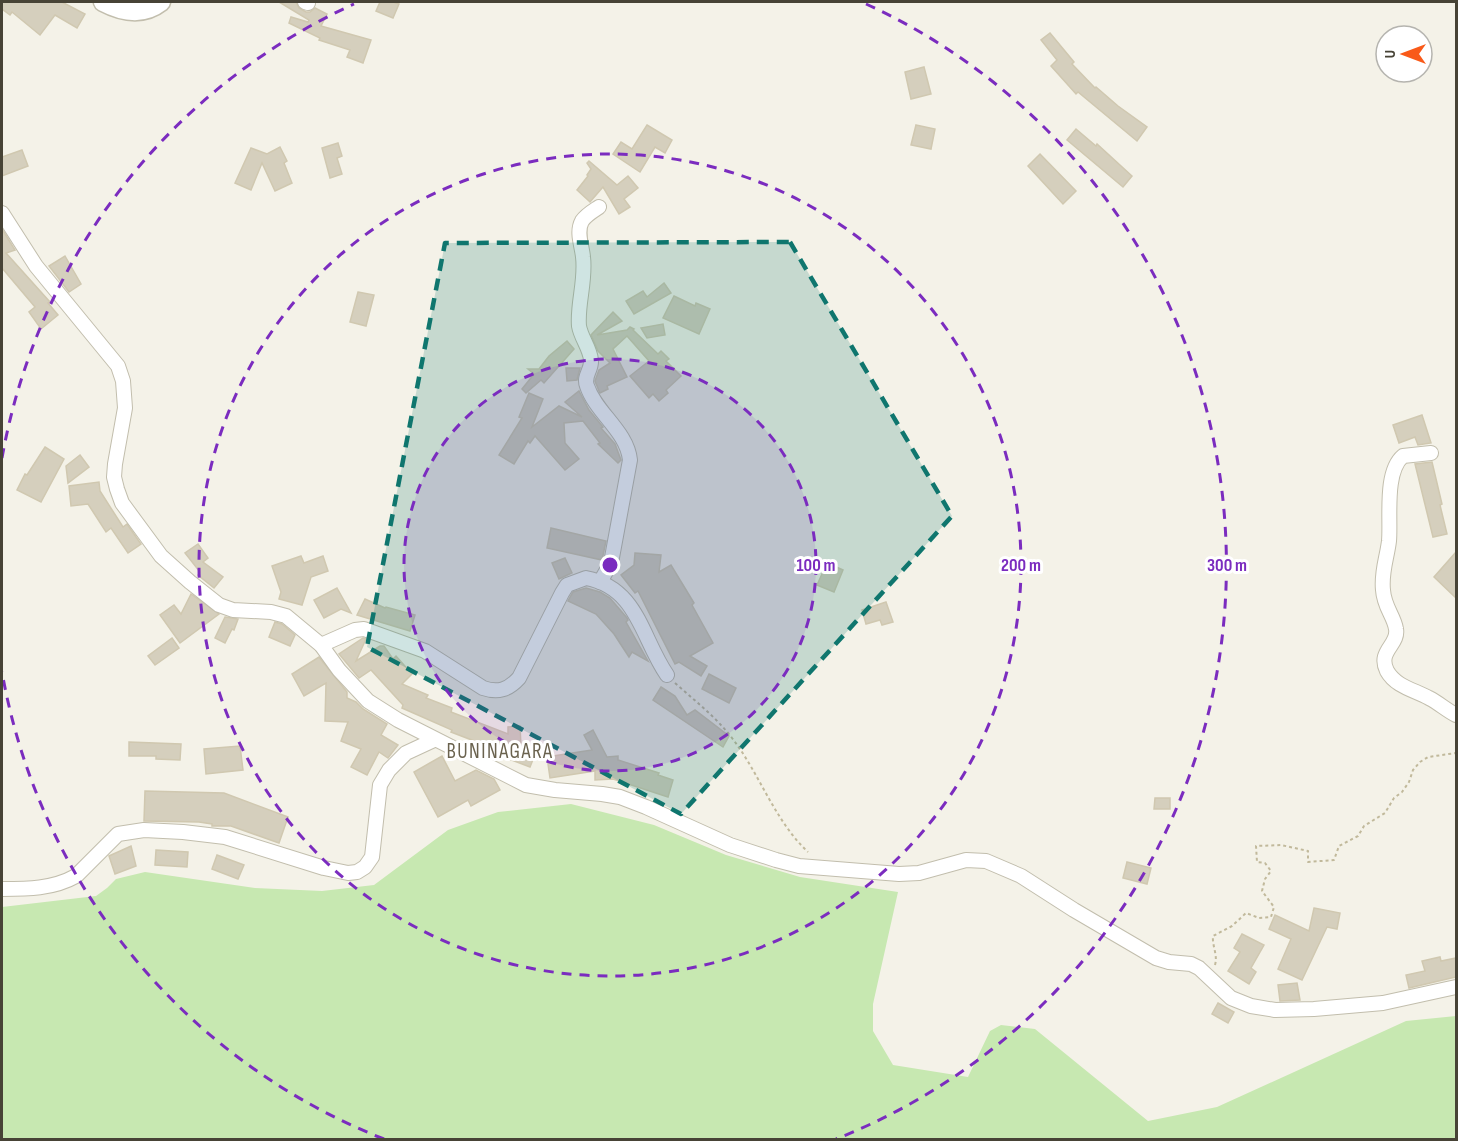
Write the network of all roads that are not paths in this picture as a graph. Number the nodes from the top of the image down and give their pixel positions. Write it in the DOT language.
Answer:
graph roads {
  1 [pos="103,2"];
  2 [pos="161,2"];
  3 [pos="599,207"];
  4 [pos="2,213"];
  5 [pos="1431,453"];
  6 [pos="600,582"];
  7 [pos="321,645"];
  8 [pos="667,675"];
  9 [pos="1456,715"];
  10 [pos="434,740"];
  11 [pos="2,888"];
  12 [pos="1456,987"];
  1 -- 2 [label="street"];
  3 -- 6 [label="street"];
  4 -- 7 [label="street"];
  5 -- 9 [label="street"];
  6 -- 7 [label="street"];
  6 -- 8 [label="street"];
  7 -- 10 [label="street"];
  10 -- 11 [label="street"];
  10 -- 12 [label="street"];
}
